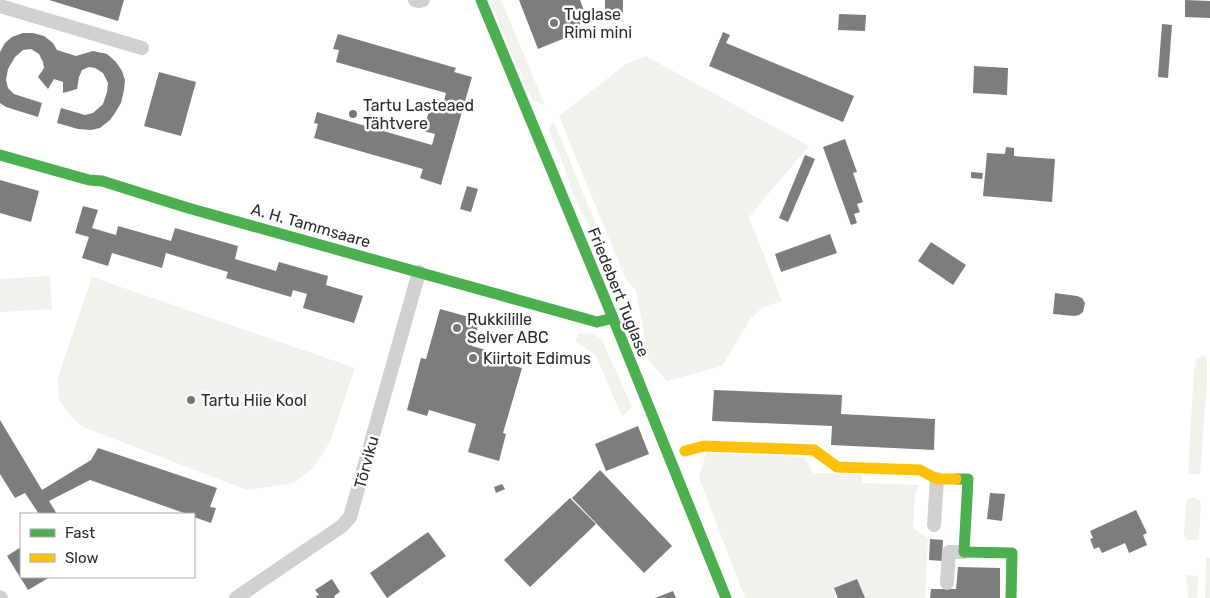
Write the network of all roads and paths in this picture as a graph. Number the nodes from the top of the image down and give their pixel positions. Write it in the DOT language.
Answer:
graph roads {
  1 [pos="415,0"];
  2 [pos="423,0"];
  3 [pos="481,0"];
  4 [pos="0,6"];
  5 [pos="142,48"];
  6 [pos="0,155"];
  7 [pos="418,272"];
  8 [pos="613,318"];
  9 [pos="685,451"];
  10 [pos="937,479"];
  11 [pos="934,525"];
  12 [pos="964,552"];
  13 [pos="947,583"];
  14 [pos="236,598"];
  15 [pos="726,598"];
  16 [pos="1010,598"];
  1 -- 2 [label="street"];
  3 -- 8 [label="street, Friedebert Tuglase"];
  4 -- 5 [label="street"];
  6 -- 7 [label="street, A. H. Tammsaare"];
  7 -- 8 [label="street, A. H. Tammsaare"];
  7 -- 14 [label="street, Tõrviku"];
  8 -- 15 [label="street, Friedebert Tuglase"];
  9 -- 10 [label="street"];
  10 -- 11 [label="street"];
  10 -- 12 [label="street"];
  12 -- 13 [label="street"];
  12 -- 16 [label="street"];
}
